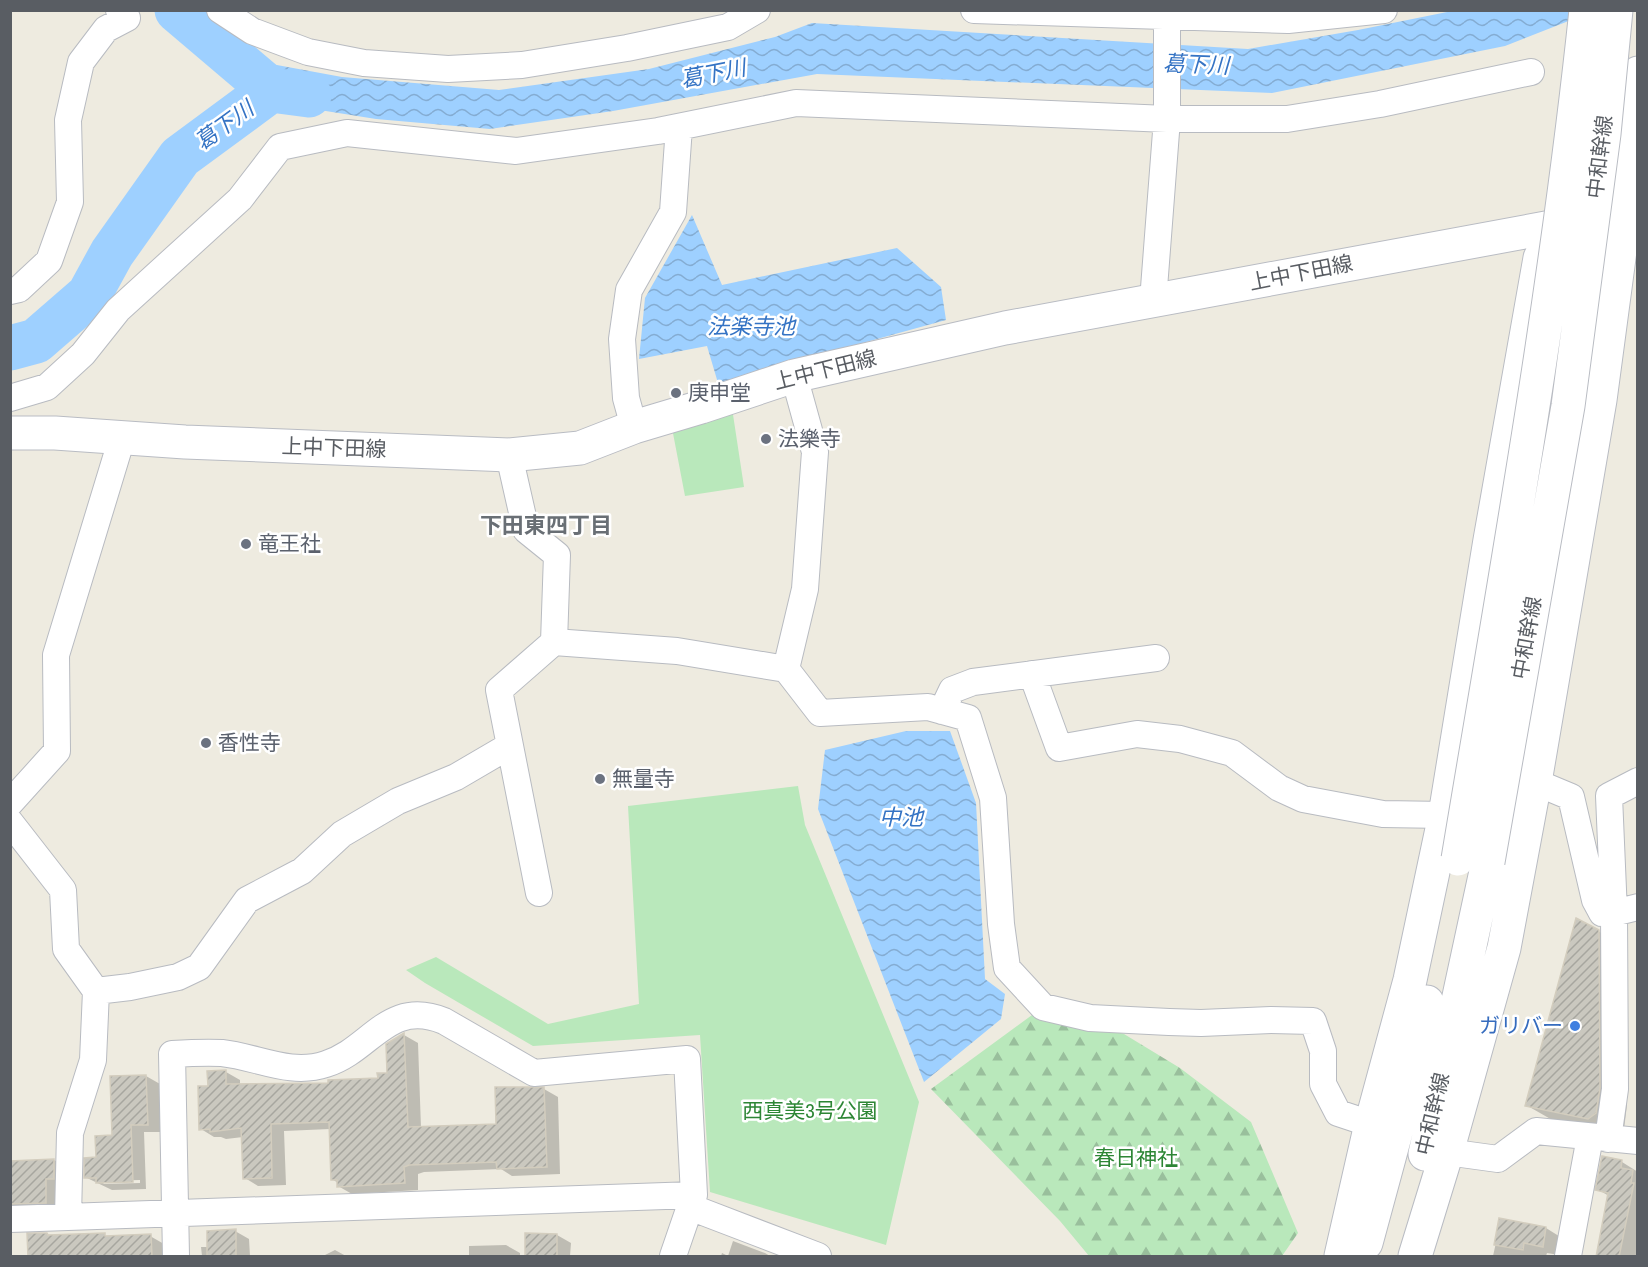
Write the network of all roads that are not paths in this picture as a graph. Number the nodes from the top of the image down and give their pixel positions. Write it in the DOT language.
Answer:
graph roads {
  1 [pos="119,10"];
  2 [pos="220,10"];
  3 [pos="757,10"];
  4 [pos="974,10"];
  5 [pos="1384,10"];
  6 [pos="1570,10"];
  7 [pos="1586,10"];
  8 [pos="1616,10"];
  9 [pos="1167,14"];
  10 [pos="1530,72"];
  11 [pos="1638,73"];
  12 [pos="1167,120"];
  13 [pos="679,127"];
  14 [pos="1631,212"];
  15 [pos="1545,228"];
  16 [pos="10,291"];
  17 [pos="1154,302"];
  18 [pos="794,376"];
  19 [pos="10,398"];
  20 [pos="634,427"];
  21 [pos="10,433"];
  22 [pos="122,438"];
  23 [pos="509,455"];
  24 [pos="554,642"];
  25 [pos="1156,658"];
  26 [pos="786,669"];
  27 [pos="1032,674"];
  28 [pos="942,711"];
  29 [pos="509,746"];
  30 [pos="1638,781"];
  31 [pos="1535,782"];
  32 [pos="10,803"];
  33 [pos="1445,815"];
  34 [pos="10,822"];
  35 [pos="1473,860"];
  36 [pos="539,893"];
  37 [pos="1626,910"];
  38 [pos="96,991"];
  39 [pos="1383,1130"];
  40 [pos="1599,1138"];
  41 [pos="1638,1141"];
  42 [pos="1437,1149"];
  43 [pos="692,1201"];
  44 [pos="175,1214"];
  45 [pos="69,1217"];
  46 [pos="10,1219"];
  47 [pos="177,1257"];
  48 [pos="673,1257"];
  49 [pos="818,1257"];
  50 [pos="1341,1257"];
  51 [pos="1362,1257"];
  52 [pos="1394,1257"];
  53 [pos="1415,1257"];
  54 [pos="1568,1257"];
  1 -- 16 [label="street"];
  2 -- 3 [label="street"];
  4 -- 9 [label="street"];
  5 -- 9 [label="street"];
  6 -- 15 [label="main road"];
  7 -- 35 [label="main road, 中和幹線, bridge"];
  8 -- 35 [label="main road, 中和幹線, bridge"];
  9 -- 12 [label="street"];
  10 -- 12 [label="street"];
  11 -- 14 [label="main road"];
  12 -- 13 [label="street"];
  12 -- 17 [label="street"];
  13 -- 19 [label="street"];
  13 -- 20 [label="street"];
  14 -- 15 [label="main road, 上中下田線"];
  14 -- 31 [label="main road"];
  15 -- 17 [label="main road, 上中下田線"];
  15 -- 33 [label="main road"];
  17 -- 18 [label="main road, 上中下田線"];
  18 -- 20 [label="main road, 上中下田線"];
  18 -- 26 [label="street"];
  20 -- 23 [label="main road, 上中下田線"];
  21 -- 22 [label="main road, 上中下田線"];
  22 -- 23 [label="main road, 上中下田線"];
  22 -- 32 [label="street"];
  23 -- 24 [label="street"];
  24 -- 26 [label="street"];
  24 -- 29 [label="street"];
  25 -- 27 [label="street"];
  26 -- 28 [label="street"];
  27 -- 28 [label="street"];
  27 -- 33 [label="street"];
  28 -- 39 [label="street"];
  29 -- 36 [label="street"];
  29 -- 38 [label="street"];
  30 -- 37 [label="street"];
  31 -- 37 [label="street"];
  31 -- 42 [label="main road"];
  33 -- 39 [label="main road"];
  34 -- 38 [label="street"];
  35 -- 39 [label="main road, 中和幹線"];
  35 -- 42 [label="main road, 中和幹線"];
  37 -- 40 [label="street"];
  38 -- 45 [label="street"];
  39 -- 42 [label="street"];
  39 -- 50 [label="main road"];
  39 -- 51 [label="main road, 中和幹線"];
  40 -- 41 [label="street"];
  40 -- 42 [label="street"];
  40 -- 54 [label="street"];
  42 -- 52 [label="main road, 中和幹線"];
  42 -- 53 [label="main road"];
  43 -- 44 [label="street"];
  43 -- 44 [label="street"];
  43 -- 48 [label="street"];
  43 -- 49 [label="street"];
  44 -- 45 [label="street"];
  44 -- 47 [label="street"];
  45 -- 46 [label="street"];
}
